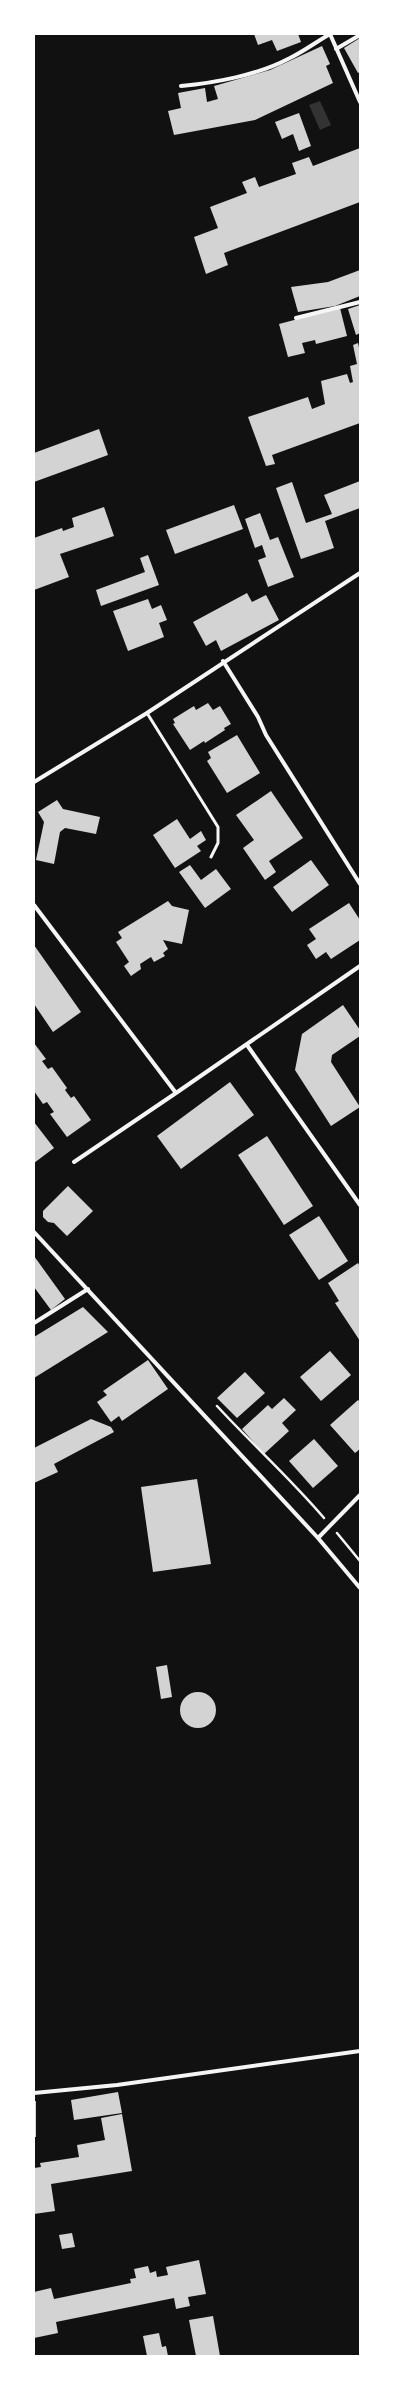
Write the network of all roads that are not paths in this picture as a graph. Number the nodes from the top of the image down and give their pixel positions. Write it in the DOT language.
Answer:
graph roads {
  1 [pos="330,34"];
  2 [pos="360,35"];
  3 [pos="336,49"];
  4 [pos="181,86"];
  5 [pos="360,102"];
  6 [pos="360,302"];
  7 [pos="296,318"];
  8 [pos="360,573"];
  9 [pos="224,661"];
  10 [pos="147,713"];
  11 [pos="34,782"];
  12 [pos="211,857"];
  13 [pos="360,884"];
  14 [pos="34,905"];
  15 [pos="360,966"];
  16 [pos="247,1045"];
  17 [pos="176,1093"];
  18 [pos="74,1162"];
  19 [pos="360,1205"];
  20 [pos="34,1232"];
  21 [pos="88,1289"];
  22 [pos="34,1322"];
  23 [pos="360,1494"];
  24 [pos="318,1538"];
  25 [pos="360,1588"];
  26 [pos="360,2052"];
  27 [pos="34,2093"];
  1 -- 3 [label="street"];
  1 -- 4 [label="street"];
  2 -- 3 [label="street"];
  3 -- 5 [label="street"];
  6 -- 7 [label="street"];
  8 -- 9 [label="street"];
  9 -- 10 [label="street"];
  9 -- 13 [label="street"];
  10 -- 11 [label="street"];
  10 -- 12 [label="lane"];
  14 -- 17 [label="street"];
  15 -- 16 [label="street"];
  16 -- 17 [label="street"];
  16 -- 19 [label="street"];
  17 -- 18 [label="street"];
  20 -- 21 [label="street"];
  21 -- 22 [label="street"];
  21 -- 24 [label="street"];
  23 -- 24 [label="street"];
  24 -- 25 [label="street"];
  26 -- 27 [label="street"];
}
